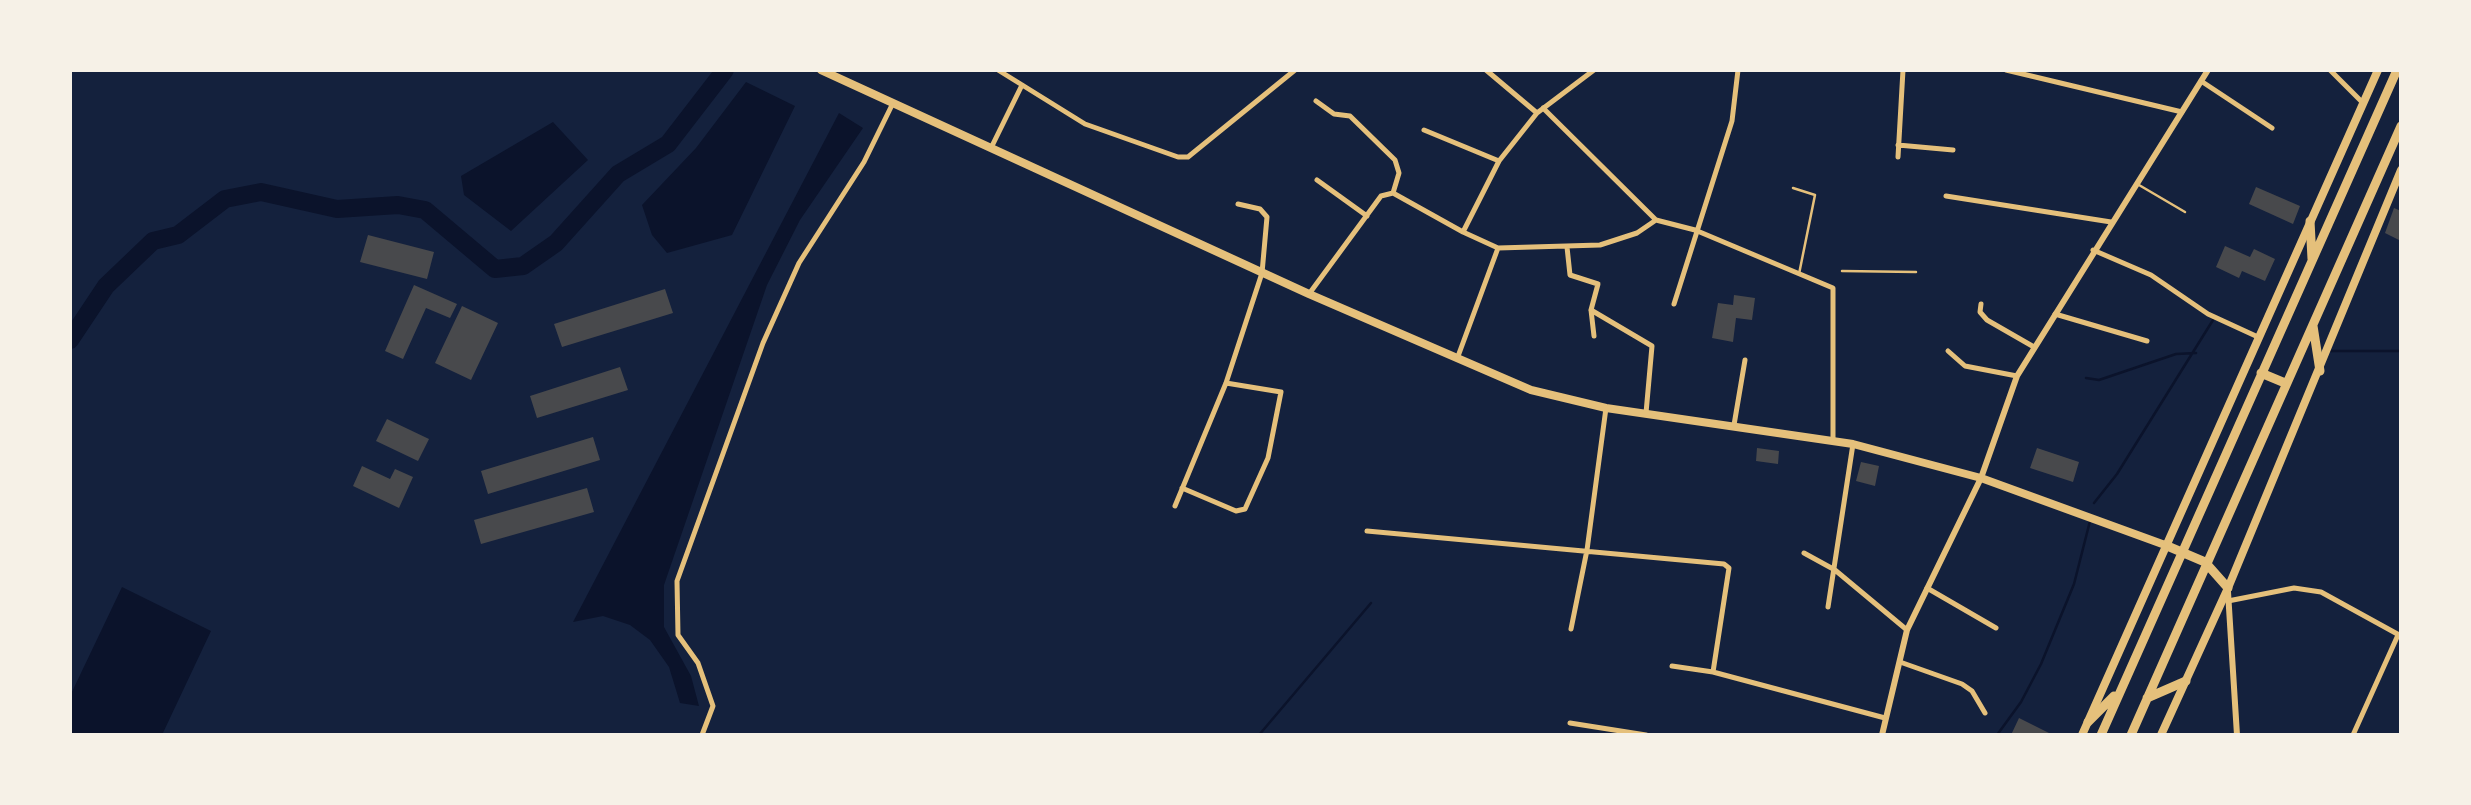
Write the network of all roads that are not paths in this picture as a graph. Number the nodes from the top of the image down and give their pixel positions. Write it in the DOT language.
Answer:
graph roads {
  1 [pos="821,70"];
  2 [pos="998,70"];
  3 [pos="1295,70"];
  4 [pos="1486,70"];
  5 [pos="1594,70"];
  6 [pos="1738,70"];
  7 [pos="1904,70"];
  8 [pos="2006,70"];
  9 [pos="2208,70"];
  10 [pos="2330,70"];
  11 [pos="2378,70"];
  12 [pos="2398,70"];
  13 [pos="2201,81"];
  14 [pos="1022,85"];
  15 [pos="1316,101"];
  16 [pos="893,103"];
  17 [pos="2363,104"];
  18 [pos="1540,110"];
  19 [pos="2182,112"];
  20 [pos="2401,126"];
  21 [pos="2272,128"];
  22 [pos="1424,130"];
  23 [pos="1898,145"];
  24 [pos="2401,147"];
  25 [pos="991,148"];
  26 [pos="1953,150"];
  27 [pos="1898,157"];
  28 [pos="1499,161"];
  29 [pos="2385,162"];
  30 [pos="2401,170"];
  31 [pos="1317,180"];
  32 [pos="2136,184"];
  33 [pos="1793,188"];
  34 [pos="1393,193"];
  35 [pos="1946,196"];
  36 [pos="1238,204"];
  37 [pos="2185,212"];
  38 [pos="1367,216"];
  39 [pos="1656,220"];
  40 [pos="2310,221"];
  41 [pos="2111,222"];
  42 [pos="1695,230"];
  43 [pos="1463,232"];
  44 [pos="1568,247"];
  45 [pos="1498,248"];
  46 [pos="2093,250"];
  47 [pos="2312,262"];
  48 [pos="1842,271"];
  49 [pos="1916,272"];
  50 [pos="1262,273"];
  51 [pos="1799,274"];
  52 [pos="1309,294"];
  53 [pos="1674,304"];
  54 [pos="1982,304"];
  55 [pos="1591,310"];
  56 [pos="2054,314"];
  57 [pos="2312,324"];
  58 [pos="1594,336"];
  59 [pos="2258,336"];
  60 [pos="2147,341"];
  61 [pos="2034,346"];
  62 [pos="1948,352"];
  63 [pos="1458,359"];
  64 [pos="1745,360"];
  65 [pos="2320,372"];
  66 [pos="2261,373"];
  67 [pos="2016,376"];
  68 [pos="1226,384"];
  69 [pos="2286,384"];
  70 [pos="1606,408"];
  71 [pos="1646,413"];
  72 [pos="1734,424"];
  73 [pos="1833,439"];
  74 [pos="1853,444"];
  75 [pos="1981,478"];
  76 [pos="1182,488"];
  77 [pos="1175,506"];
  78 [pos="1368,531"];
  79 [pos="2165,545"];
  80 [pos="1588,550"];
  81 [pos="2181,550"];
  82 [pos="1804,553"];
  83 [pos="2205,562"];
  84 [pos="1835,570"];
  85 [pos="1927,588"];
  86 [pos="2228,588"];
  87 [pos="2228,601"];
  88 [pos="1828,607"];
  89 [pos="1996,628"];
  90 [pos="1571,629"];
  91 [pos="1907,630"];
  92 [pos="2400,636"];
  93 [pos="1897,660"];
  94 [pos="1672,666"];
  95 [pos="1713,672"];
  96 [pos="2186,681"];
  97 [pos="2120,690"];
  98 [pos="2147,698"];
  99 [pos="1985,713"];
  100 [pos="1885,718"];
  101 [pos="2088,722"];
  102 [pos="1570,723"];
  103 [pos="702,735"];
  104 [pos="1646,735"];
  105 [pos="1882,735"];
  106 [pos="2082,735"];
  107 [pos="2100,735"];
  108 [pos="2131,735"];
  109 [pos="2161,735"];
  110 [pos="2238,735"];
  111 [pos="2353,735"];
  1 -- 16 [label="main road"];
  2 -- 14 [label="street"];
  3 -- 14 [label="street"];
  4 -- 18 [label="street"];
  5 -- 18 [label="street"];
  6 -- 42 [label="street"];
  7 -- 23 [label="street"];
  8 -- 19 [label="street"];
  9 -- 13 [label="street"];
  10 -- 17 [label="street"];
  11 -- 17 [label="main road"];
  12 -- 47 [label="main road"];
  13 -- 19 [label="street"];
  13 -- 21 [label="street"];
  14 -- 25 [label="street"];
  15 -- 34 [label="street"];
  16 -- 25 [label="main road"];
  16 -- 103 [label="street"];
  17 -- 40 [label="main road"];
  18 -- 28 [label="street"];
  18 -- 39 [label="street"];
  19 -- 32 [label="street"];
  20 -- 29 [label="main road"];
  22 -- 28 [label="street"];
  23 -- 26 [label="street"];
  23 -- 27 [label="street"];
  24 -- 29 [label="main road"];
  25 -- 50 [label="main road"];
  28 -- 43 [label="street"];
  29 -- 57 [label="main road"];
  30 -- 65 [label="main road"];
  31 -- 38 [label="street"];
  32 -- 37 [label="lane"];
  32 -- 41 [label="street"];
  33 -- 51 [label="lane"];
  34 -- 38 [label="street"];
  34 -- 43 [label="street"];
  35 -- 41 [label="street"];
  36 -- 50 [label="street"];
  38 -- 52 [label="street"];
  39 -- 42 [label="street"];
  39 -- 44 [label="street"];
  40 -- 47 [label="main road"];
  40 -- 59 [label="main road"];
  41 -- 46 [label="street"];
  42 -- 51 [label="street"];
  42 -- 53 [label="street"];
  43 -- 45 [label="street"];
  44 -- 45 [label="street"];
  44 -- 55 [label="street"];
  45 -- 63 [label="street"];
  46 -- 56 [label="street"];
  46 -- 59 [label="street"];
  47 -- 66 [label="main road"];
  48 -- 49 [label="lane"];
  50 -- 52 [label="main road"];
  50 -- 68 [label="street"];
  51 -- 73 [label="street"];
  52 -- 63 [label="main road"];
  54 -- 61 [label="street"];
  55 -- 58 [label="street"];
  55 -- 71 [label="street"];
  56 -- 60 [label="street"];
  56 -- 61 [label="street"];
  57 -- 65 [label="main road"];
  57 -- 69 [label="main road"];
  59 -- 79 [label="main road"];
  61 -- 67 [label="street"];
  62 -- 67 [label="street"];
  63 -- 70 [label="main road"];
  64 -- 72 [label="street"];
  65 -- 86 [label="main road"];
  66 -- 69 [label="main road"];
  66 -- 81 [label="main road"];
  67 -- 75 [label="street"];
  68 -- 76 [label="street"];
  68 -- 76 [label="street"];
  69 -- 83 [label="main road"];
  70 -- 71 [label="main road"];
  70 -- 80 [label="street"];
  71 -- 72 [label="main road"];
  72 -- 73 [label="main road"];
  73 -- 74 [label="main road"];
  74 -- 75 [label="main road"];
  74 -- 84 [label="street"];
  75 -- 79 [label="main road"];
  75 -- 85 [label="street"];
  76 -- 77 [label="street"];
  78 -- 80 [label="street"];
  79 -- 81 [label="main road"];
  79 -- 101 [label="main road"];
  80 -- 90 [label="street"];
  80 -- 95 [label="street"];
  81 -- 83 [label="main road"];
  81 -- 97 [label="main road"];
  82 -- 84 [label="street"];
  83 -- 86 [label="main road"];
  83 -- 98 [label="main road"];
  84 -- 88 [label="street"];
  84 -- 91 [label="street"];
  85 -- 89 [label="street"];
  85 -- 91 [label="street"];
  86 -- 87 [label="street"];
  86 -- 96 [label="main road"];
  87 -- 92 [label="street"];
  87 -- 110 [label="street"];
  91 -- 93 [label="street"];
  92 -- 111 [label="street"];
  93 -- 99 [label="street"];
  93 -- 100 [label="street"];
  94 -- 95 [label="street"];
  95 -- 100 [label="street"];
  96 -- 98 [label="main road"];
  96 -- 109 [label="main road"];
  97 -- 101 [label="main road"];
  97 -- 107 [label="main road"];
  98 -- 108 [label="main road"];
  100 -- 105 [label="street"];
  101 -- 106 [label="main road"];
  102 -- 104 [label="street"];
}
